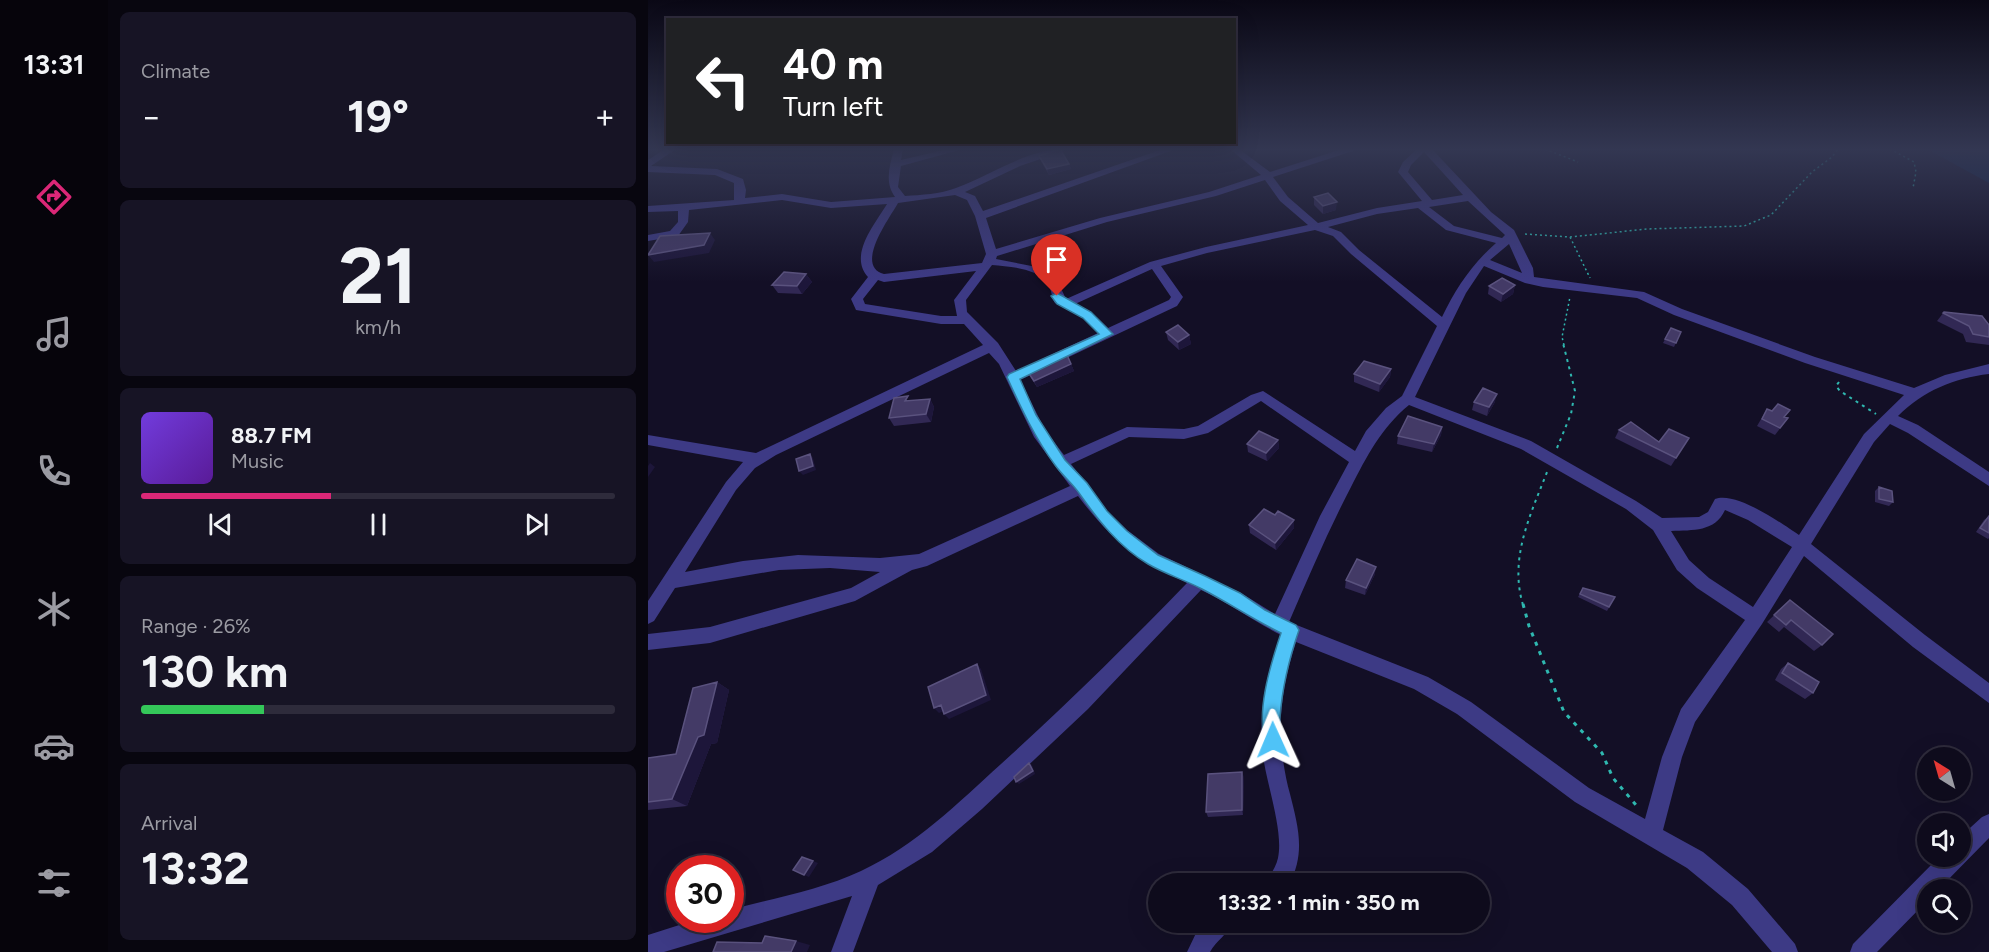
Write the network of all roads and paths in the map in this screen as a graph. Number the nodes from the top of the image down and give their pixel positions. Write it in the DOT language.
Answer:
graph roads {
  1 [pos="740,193"];
  2 [pos="895,193"];
  3 [pos="946,193"];
  4 [pos="960,193"];
  5 [pos="1043,193"];
  6 [pos="1214,193"];
  7 [pos="1280,193"];
  8 [pos="1417,193"];
  9 [pos="1469,193"];
  10 [pos="1792,193"];
  11 [pos="1472,197"];
  12 [pos="898,200"];
  13 [pos="739,202"];
  14 [pos="1424,204"];
  15 [pos="684,208"];
  16 [pos="648,209"];
  17 [pos="980,216"];
  18 [pos="1316,228"];
  19 [pos="1508,237"];
  20 [pos="1570,237"];
  21 [pos="648,238"];
  22 [pos="989,261"];
  23 [pos="1482,261"];
  24 [pos="1154,264"];
  25 [pos="874,278"];
  26 [pos="1529,280"];
  27 [pos="1571,288"];
  28 [pos="1594,289"];
  29 [pos="1066,303"];
  30 [pos="967,320"];
  31 [pos="1443,324"];
  32 [pos="1107,334"];
  33 [pos="993,346"];
  34 [pos="1989,369"];
  35 [pos="1844,371"];
  36 [pos="1014,377"];
  37 [pos="1915,393"];
  38 [pos="1407,399"];
  39 [pos="1887,418"];
  40 [pos="648,440"];
  41 [pos="757,459"];
  42 [pos="1552,459"];
  43 [pos="1357,460"];
  44 [pos="1060,463"];
  45 [pos="1989,480"];
  46 [pos="1082,487"];
  47 [pos="1659,525"];
  48 [pos="1802,546"];
  49 [pos="910,564"];
  50 [pos="1200,580"];
  51 [pos="671,582"];
  52 [pos="648,616"];
  53 [pos="1756,618"];
  54 [pos="1285,627"];
  55 [pos="648,642"];
  56 [pos="1989,694"];
  57 [pos="1643,812"];
  58 [pos="1989,824"];
  59 [pos="1651,834"];
  60 [pos="1971,841"];
  61 [pos="1945,867"];
  62 [pos="1282,873"];
  63 [pos="870,878"];
  64 [pos="1209,933"];
  65 [pos="648,946"];
  66 [pos="842,952"];
  67 [pos="1198,952"];
  68 [pos="1787,952"];
  69 [pos="1860,952"];
  1 -- 13 [label="street"];
  2 -- 12 [label="street"];
  3 -- 12 [label="street"];
  4 -- 17 [label="street"];
  5 -- 17 [label="street"];
  6 -- 22 [label="street"];
  7 -- 18 [label="street"];
  8 -- 14 [label="street"];
  9 -- 11 [label="street"];
  10 -- 20 [label="path"];
  11 -- 14 [label="street"];
  11 -- 19 [label="street"];
  12 -- 13 [label="street"];
  12 -- 25 [label="street"];
  13 -- 15 [label="street"];
  14 -- 18 [label="street"];
  14 -- 19 [label="street"];
  15 -- 16 [label="street"];
  15 -- 21 [label="street"];
  17 -- 22 [label="street"];
  18 -- 24 [label="street"];
  18 -- 31 [label="street"];
  19 -- 20 [label="path"];
  19 -- 23 [label="street"];
  19 -- 26 [label="street"];
  20 -- 28 [label="path"];
  22 -- 25 [label="street"];
  22 -- 29 [label="street"];
  22 -- 30 [label="street"];
  23 -- 26 [label="street"];
  23 -- 31 [label="street"];
  24 -- 29 [label="street"];
  24 -- 32 [label="street"];
  25 -- 30 [label="street"];
  26 -- 27 [label="street"];
  27 -- 28 [label="street"];
  27 -- 42 [label="path"];
  28 -- 35 [label="street"];
  29 -- 32 [label="street"];
  30 -- 33 [label="street"];
  31 -- 38 [label="street"];
  32 -- 36 [label="street"];
  33 -- 36 [label="street"];
  33 -- 41 [label="street"];
  34 -- 37 [label="street"];
  35 -- 37 [label="street"];
  35 -- 39 [label="path"];
  36 -- 44 [label="street"];
  37 -- 39 [label="street"];
  38 -- 42 [label="street"];
  38 -- 43 [label="street"];
  39 -- 45 [label="street"];
  39 -- 48 [label="street"];
  40 -- 41 [label="street"];
  41 -- 51 [label="street"];
  42 -- 47 [label="street"];
  42 -- 57 [label="path"];
  43 -- 44 [label="street"];
  43 -- 54 [label="street"];
  44 -- 46 [label="street"];
  46 -- 49 [label="street"];
  46 -- 50 [label="street"];
  47 -- 48 [label="street"];
  47 -- 53 [label="street"];
  48 -- 53 [label="street"];
  48 -- 56 [label="street"];
  49 -- 51 [label="street"];
  49 -- 55 [label="street"];
  50 -- 54 [label="street"];
  50 -- 63 [label="street"];
  51 -- 52 [label="street"];
  53 -- 59 [label="street"];
  54 -- 59 [label="street"];
  54 -- 62 [label="street"];
  58 -- 60 [label="street"];
  59 -- 68 [label="street"];
  61 -- 69 [label="street"];
  63 -- 65 [label="street"];
  63 -- 66 [label="street"];
  64 -- 67 [label="street"];
}
